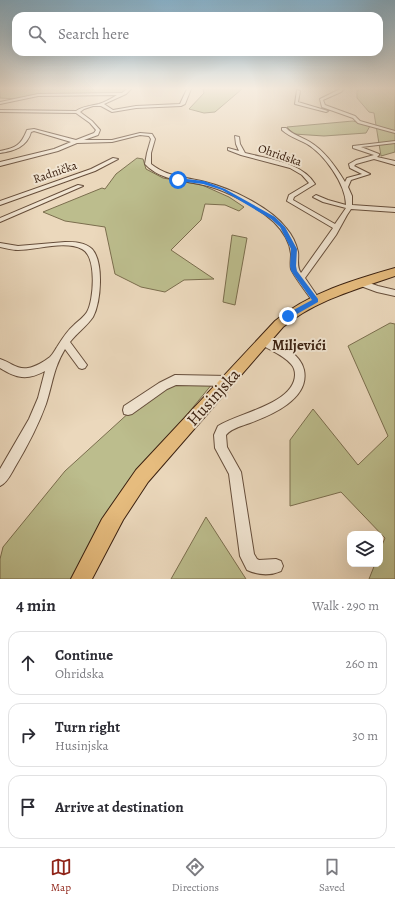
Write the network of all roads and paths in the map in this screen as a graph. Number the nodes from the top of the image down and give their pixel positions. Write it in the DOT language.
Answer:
graph roads {
  1 [pos="83,116"];
  2 [pos="342,116"];
  3 [pos="351,116"];
  4 [pos="359,122"];
  5 [pos="284,129"];
  6 [pos="394,133"];
  7 [pos="237,137"];
  8 [pos="76,142"];
  9 [pos="395,142"];
  10 [pos="230,149"];
  11 [pos="0,152"];
  12 [pos="243,154"];
  13 [pos="375,158"];
  14 [pos="115,159"];
  15 [pos="395,162"];
  16 [pos="0,164"];
  17 [pos="80,186"];
  18 [pos="345,187"];
  19 [pos="316,197"];
  20 [pos="0,203"];
  21 [pos="349,208"];
  22 [pos="395,210"];
  23 [pos="0,220"];
  24 [pos="337,228"];
  25 [pos="0,245"];
  26 [pos="395,272"];
  27 [pos="301,278"];
  28 [pos="361,283"];
  29 [pos="395,292"];
  30 [pos="316,300"];
  31 [pos="263,341"];
  32 [pos="65,342"];
  33 [pos="53,360"];
  34 [pos="0,363"];
  35 [pos="82,365"];
  36 [pos="228,381"];
  37 [pos="128,410"];
  38 [pos="0,480"];
  39 [pos="276,566"];
  40 [pos="81,579"];
  1 -- 8 [label="street"];
  2 -- 4 [label="street"];
  3 -- 4 [label="street"];
  4 -- 6 [label="street"];
  5 -- 18 [label="street"];
  7 -- 12 [label="street, Ohridska"];
  8 -- 11 [label="street"];
  8 -- 16 [label="street"];
  8 -- 27 [label="street"];
  9 -- 13 [label="street"];
  10 -- 12 [label="street"];
  12 -- 24 [label="street, Ohridska"];
  13 -- 15 [label="street"];
  13 -- 18 [label="street"];
  14 -- 20 [label="street, Radnička"];
  17 -- 23 [label="street"];
  18 -- 21 [label="street"];
  19 -- 21 [label="street"];
  21 -- 22 [label="street"];
  21 -- 24 [label="street"];
  24 -- 27 [label="street"];
  25 -- 32 [label="street"];
  26 -- 28 [label="main road, Husinjska"];
  27 -- 30 [label="street"];
  28 -- 29 [label="street"];
  28 -- 30 [label="main road, Husinjska"];
  30 -- 31 [label="main road, Husinjska"];
  31 -- 36 [label="main road, Husinjska"];
  31 -- 39 [label="street"];
  32 -- 33 [label="street"];
  32 -- 35 [label="street"];
  33 -- 34 [label="street"];
  33 -- 38 [label="street"];
  36 -- 37 [label="street"];
  36 -- 40 [label="main road, Husinjska"];
}
